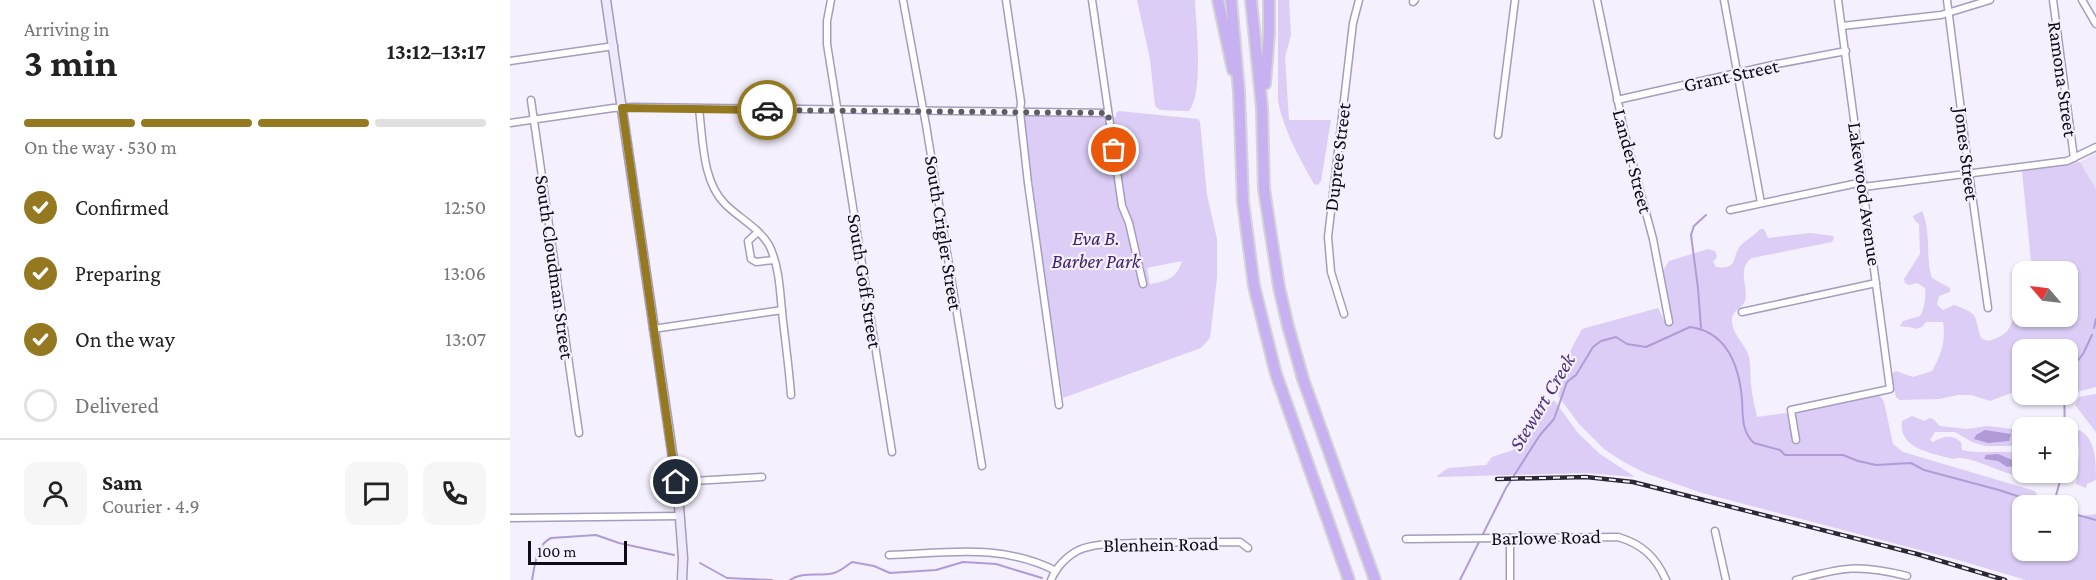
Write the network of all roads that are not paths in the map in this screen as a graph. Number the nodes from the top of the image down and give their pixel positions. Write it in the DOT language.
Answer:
graph roads {
  1 [pos="606,0"];
  2 [pos="831,0"];
  3 [pos="903,0"];
  4 [pos="1006,0"];
  5 [pos="1092,0"];
  6 [pos="1218,0"];
  7 [pos="1231,0"];
  8 [pos="1251,0"];
  9 [pos="1269,0"];
  10 [pos="1359,0"];
  11 [pos="1515,0"];
  12 [pos="1597,0"];
  13 [pos="1724,0"];
  14 [pos="1839,0"];
  15 [pos="1947,0"];
  16 [pos="1990,0"];
  17 [pos="2053,0"];
  18 [pos="2082,0"];
  19 [pos="1949,13"];
  20 [pos="2096,24"];
  21 [pos="1842,26"];
  22 [pos="614,46"];
  23 [pos="1845,51"];
  24 [pos="510,61"];
  25 [pos="1737,73"];
  26 [pos="1239,92"];
  27 [pos="531,100"];
  28 [pos="1617,100"];
  29 [pos="622,108"];
  30 [pos="1262,108"];
  31 [pos="699,109"];
  32 [pos="838,110"];
  33 [pos="923,112"];
  34 [pos="1020,112"];
  35 [pos="1108,113"];
  36 [pos="534,119"];
  37 [pos="510,123"];
  38 [pos="1498,135"];
  39 [pos="2096,147"];
  40 [pos="2074,158"];
  41 [pos="1969,173"];
  42 [pos="1863,184"];
  43 [pos="1761,203"];
  44 [pos="1730,210"];
  45 [pos="758,232"];
  46 [pos="774,260"];
  47 [pos="1876,283"];
  48 [pos="1143,284"];
  49 [pos="1988,308"];
  50 [pos="782,310"];
  51 [pos="1742,312"];
  52 [pos="1344,314"];
  53 [pos="1669,322"];
  54 [pos="653,329"];
  55 [pos="791,394"];
  56 [pos="1059,405"];
  57 [pos="579,433"];
  58 [pos="1796,440"];
  59 [pos="892,452"];
  60 [pos="982,466"];
  61 [pos="762,477"];
  62 [pos="676,482"];
  63 [pos="680,516"];
  64 [pos="510,518"];
  65 [pos="1715,531"];
  66 [pos="1510,538"];
  67 [pos="1407,539"];
  68 [pos="1248,548"];
  69 [pos="890,555"];
  70 [pos="1056,571"];
  71 [pos="1907,576"];
  72 [pos="1822,577"];
  73 [pos="1348,578"];
  74 [pos="682,580"];
  75 [pos="1051,580"];
  76 [pos="1375,580"];
  77 [pos="1510,580"];
  78 [pos="1666,580"];
  79 [pos="1726,580"];
  80 [pos="1796,580"];
  1 -- 22 [label="street"];
  2 -- 32 [label="street, South Goff Street"];
  3 -- 33 [label="street, South Crigler Street"];
  4 -- 34 [label="street"];
  5 -- 35 [label="street"];
  6 -- 26 [label="highway"];
  7 -- 26 [label="highway"];
  8 -- 30 [label="highway"];
  9 -- 30 [label="highway"];
  10 -- 52 [label="street, Dupree Street"];
  11 -- 38 [label="street"];
  12 -- 28 [label="street, Lander Street"];
  13 -- 25 [label="street"];
  14 -- 21 [label="street, Lakewood Avenue"];
  15 -- 19 [label="street, Jones Street"];
  16 -- 19 [label="street"];
  17 -- 40 [label="street, Ramona Street"];
  18 -- 20 [label="street"];
  19 -- 21 [label="street"];
  19 -- 41 [label="street, Jones Street"];
  21 -- 23 [label="street, Lakewood Avenue"];
  22 -- 24 [label="street"];
  22 -- 29 [label="street"];
  23 -- 25 [label="street, Grant Street"];
  23 -- 42 [label="street, Lakewood Avenue"];
  25 -- 28 [label="street, Grant Street"];
  25 -- 43 [label="street"];
  26 -- 73 [label="highway"];
  27 -- 36 [label="street, South Cloudman Street"];
  28 -- 53 [label="street, Lander Street"];
  29 -- 31 [label="street"];
  29 -- 36 [label="street"];
  29 -- 54 [label="street"];
  30 -- 76 [label="highway"];
  31 -- 32 [label="street"];
  31 -- 45 [label="street"];
  32 -- 33 [label="street"];
  32 -- 59 [label="street, South Goff Street"];
  33 -- 34 [label="street"];
  33 -- 60 [label="street, South Crigler Street"];
  34 -- 35 [label="street"];
  34 -- 56 [label="street"];
  35 -- 48 [label="street"];
  36 -- 37 [label="street"];
  36 -- 57 [label="street, South Cloudman Street"];
  39 -- 40 [label="street"];
  40 -- 41 [label="street"];
  41 -- 42 [label="street"];
  41 -- 49 [label="street, Jones Street"];
  42 -- 43 [label="street"];
  42 -- 47 [label="street, Lakewood Avenue"];
  43 -- 44 [label="street"];
  45 -- 46 [label="street"];
  45 -- 46 [label="street"];
  46 -- 50 [label="street"];
  47 -- 51 [label="street"];
  47 -- 58 [label="street, Lakewood Avenue"];
  50 -- 54 [label="street"];
  50 -- 55 [label="street"];
  54 -- 62 [label="street"];
  61 -- 62 [label="street"];
  62 -- 63 [label="street"];
  63 -- 64 [label="street"];
  63 -- 74 [label="street"];
  65 -- 79 [label="street"];
  66 -- 67 [label="street, Barlowe Road"];
  66 -- 77 [label="street"];
  66 -- 78 [label="street, Barlowe Road"];
  68 -- 70 [label="street, Blenhein Road"];
  69 -- 70 [label="street"];
  70 -- 75 [label="street, Blenhein Road"];
  71 -- 72 [label="street"];
  72 -- 80 [label="street"];
}
